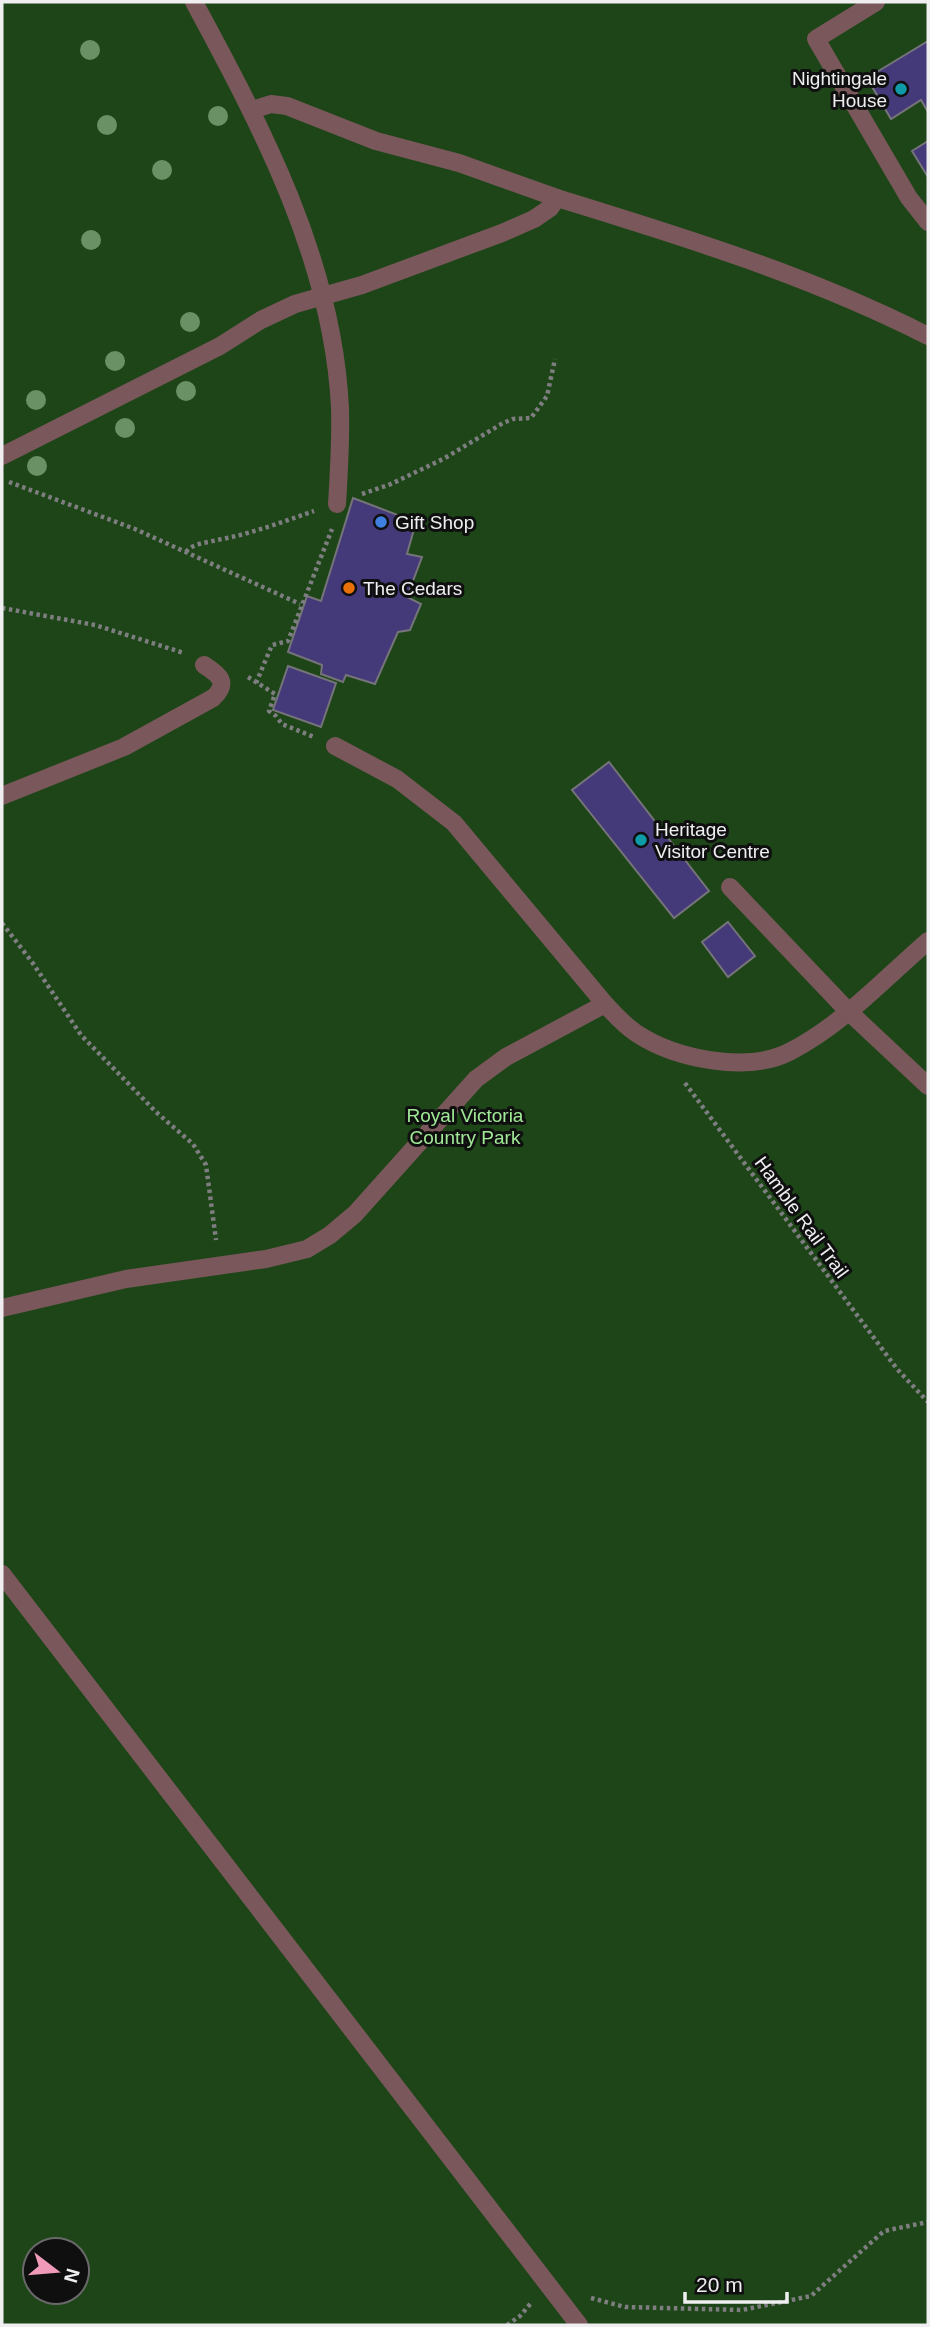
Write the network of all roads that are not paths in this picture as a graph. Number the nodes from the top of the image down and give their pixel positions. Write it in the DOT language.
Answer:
graph roads {
  1 [pos="194,2"];
  2 [pos="876,2"];
  3 [pos="252,110"];
  4 [pos="557,198"];
  5 [pos="928,222"];
  6 [pos="322,296"];
  7 [pos="928,336"];
  8 [pos="2,456"];
  9 [pos="337,504"];
  10 [pos="204,665"];
  11 [pos="335,746"];
  12 [pos="2,796"];
  13 [pos="730,887"];
  14 [pos="928,941"];
  15 [pos="605,1004"];
  16 [pos="848,1011"];
  17 [pos="928,1086"];
  18 [pos="2,1308"];
  19 [pos="2,1574"];
  20 [pos="579,2325"];
  1 -- 3 [label="lane"];
  2 -- 5 [label="lane"];
  3 -- 4 [label="lane"];
  3 -- 6 [label="lane"];
  4 -- 6 [label="lane"];
  4 -- 7 [label="lane"];
  6 -- 8 [label="lane"];
  6 -- 9 [label="lane"];
  10 -- 12 [label="lane"];
  11 -- 15 [label="lane"];
  13 -- 16 [label="lane"];
  14 -- 16 [label="lane"];
  15 -- 16 [label="lane"];
  15 -- 18 [label="lane"];
  16 -- 17 [label="lane"];
  19 -- 20 [label="lane"];
}
